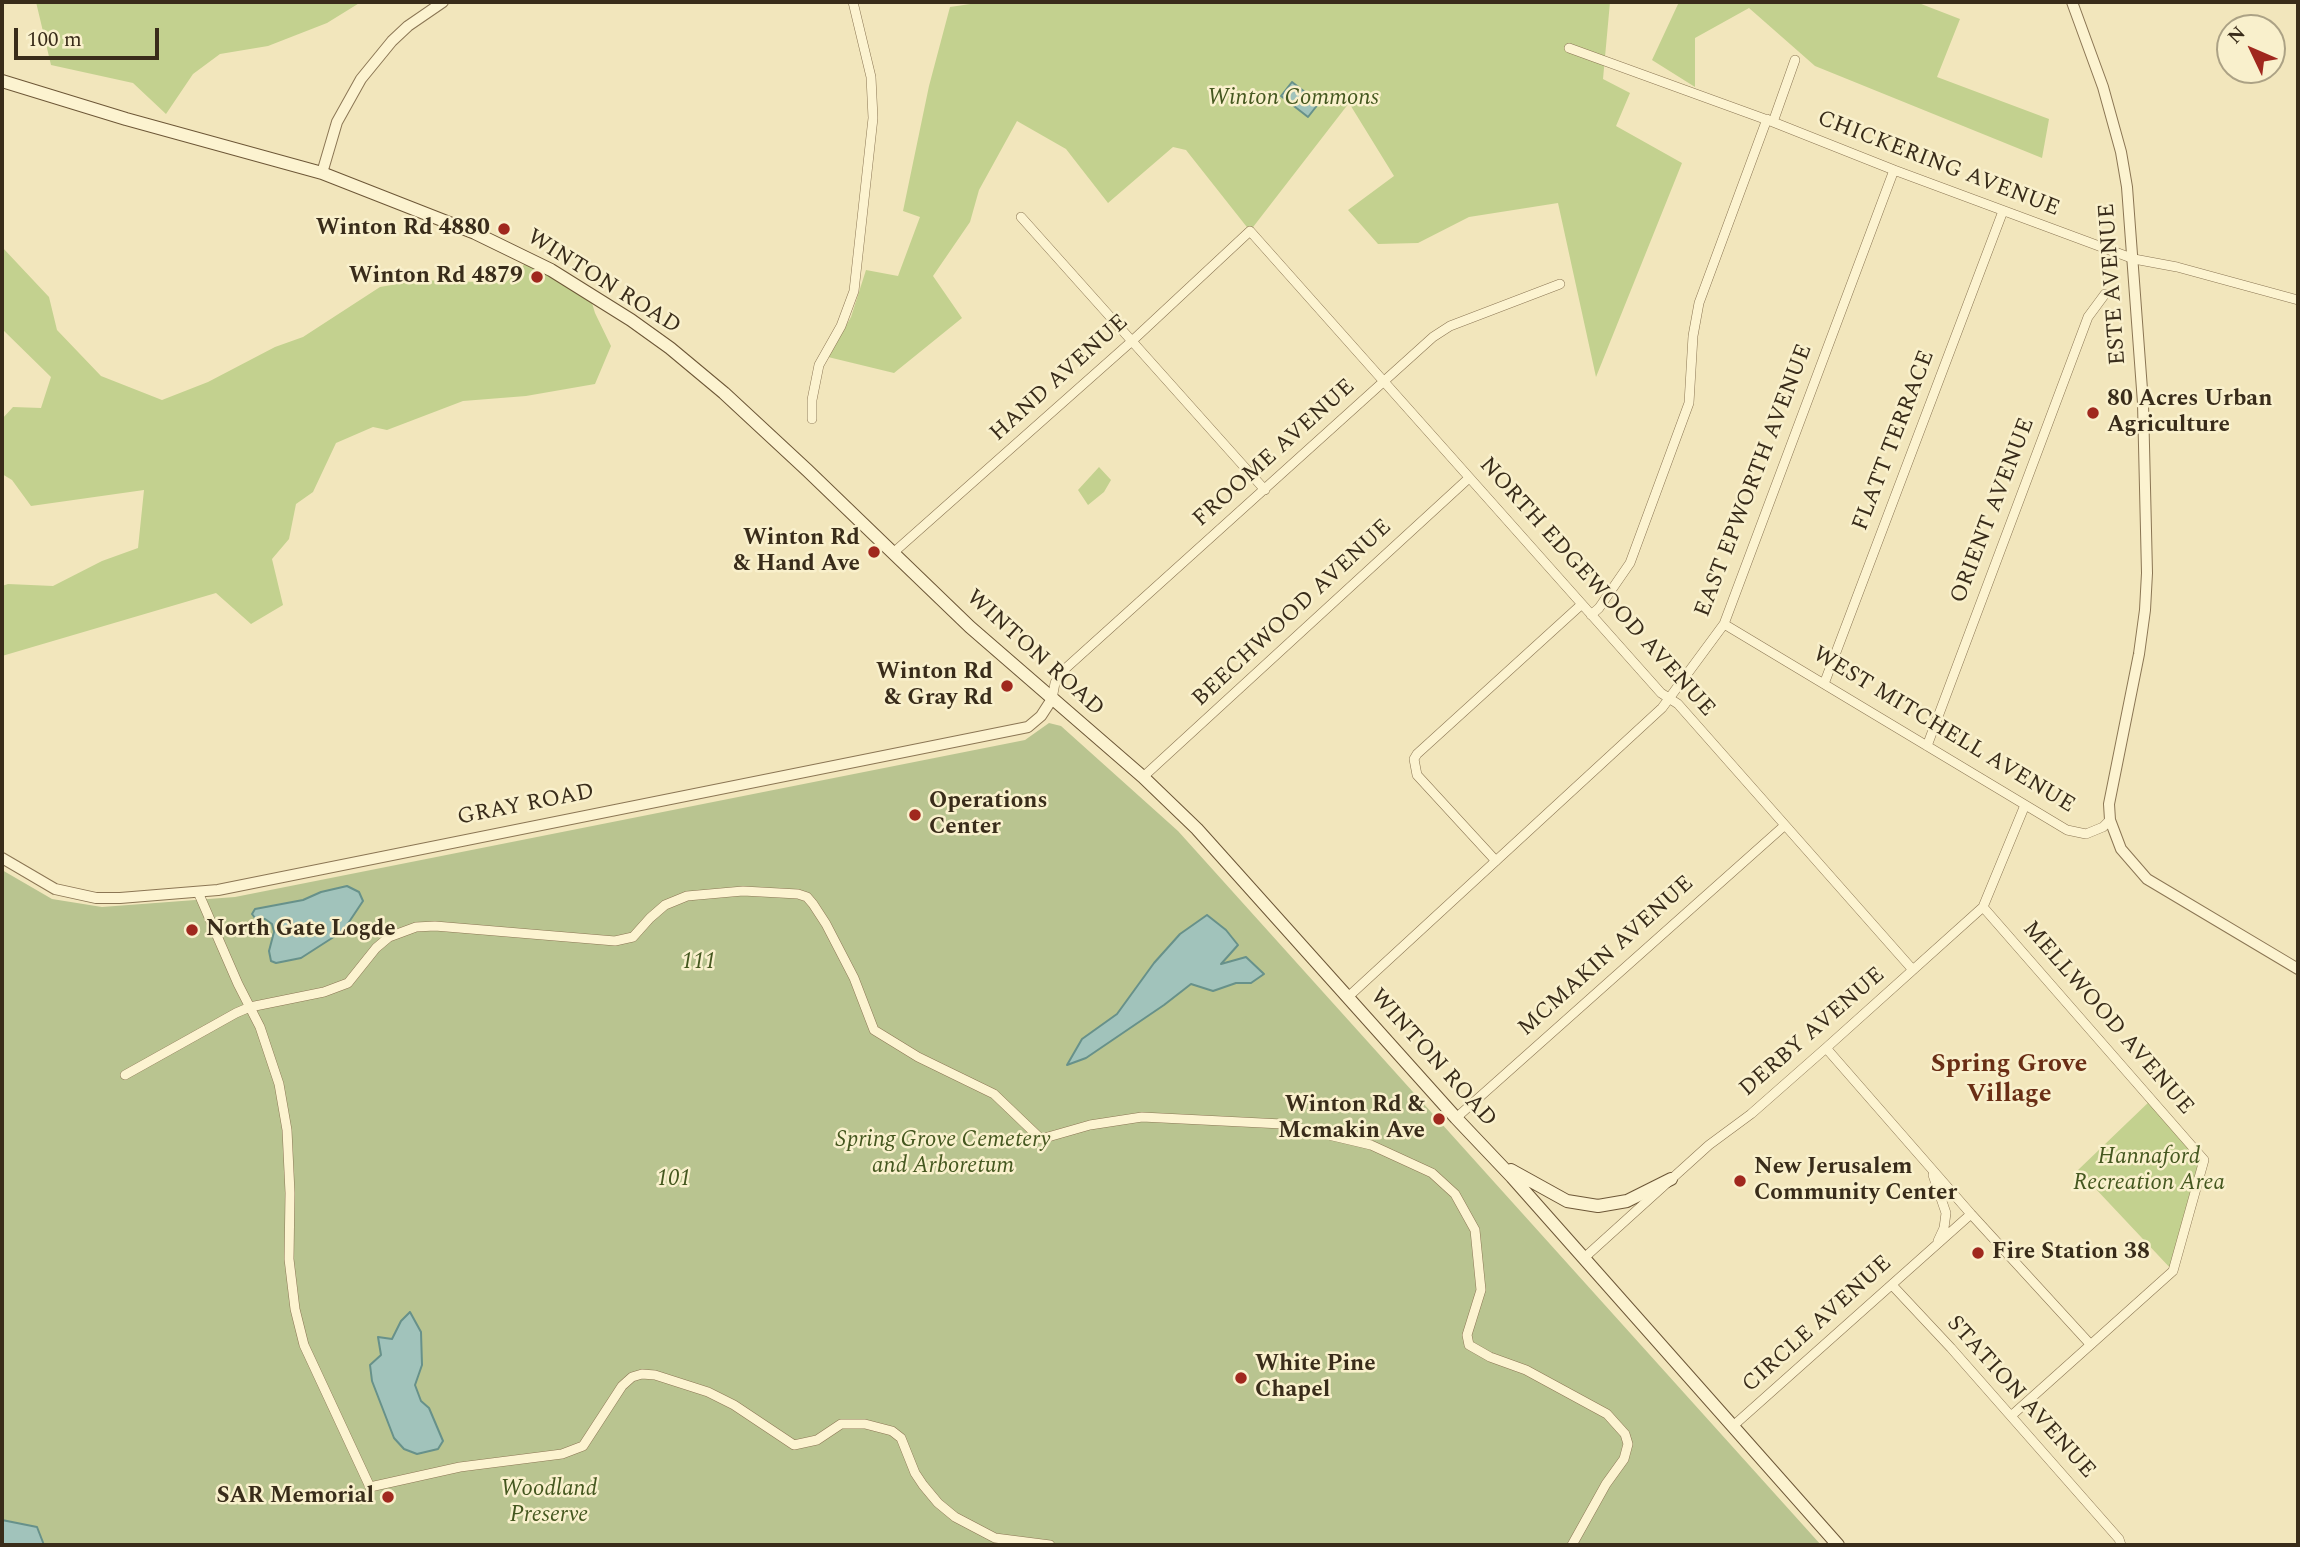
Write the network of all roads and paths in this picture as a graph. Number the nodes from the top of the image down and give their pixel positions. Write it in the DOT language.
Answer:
graph roads {
  1 [pos="443,2"];
  2 [pos="853,2"];
  3 [pos="2072,2"];
  4 [pos="1569,48"];
  5 [pos="1795,60"];
  6 [pos="2,81"];
  7 [pos="1770,121"];
  8 [pos="1895,170"];
  9 [pos="322,173"];
  10 [pos="2003,211"];
  11 [pos="1021,216"];
  12 [pos="1250,231"];
  13 [pos="2134,259"];
  14 [pos="1560,284"];
  15 [pos="2105,295"];
  16 [pos="2298,300"];
  17 [pos="1132,341"];
  18 [pos="1384,381"];
  19 [pos="812,418"];
  20 [pos="1469,478"];
  21 [pos="1265,490"];
  22 [pos="893,553"];
  23 [pos="1582,604"];
  24 [pos="1591,615"];
  25 [pos="1724,624"];
  26 [pos="1824,684"];
  27 [pos="1052,699"];
  28 [pos="1669,699"];
  29 [pos="1927,746"];
  30 [pos="1143,777"];
  31 [pos="2025,805"];
  32 [pos="2110,820"];
  33 [pos="1784,826"];
  34 [pos="2,858"];
  35 [pos="1496,861"];
  36 [pos="198,892"];
  37 [pos="1983,907"];
  38 [pos="2298,969"];
  39 [pos="1913,970"];
  40 [pos="1348,997"];
  41 [pos="250,1007"];
  42 [pos="1826,1048"];
  43 [pos="125,1074"];
  44 [pos="1456,1118"];
  45 [pos="1498,1161"];
  46 [pos="1930,1167"];
  47 [pos="1671,1179"];
  48 [pos="1971,1214"];
  49 [pos="1929,1252"];
  50 [pos="1584,1258"];
  51 [pos="1892,1284"];
  52 [pos="2090,1344"];
  53 [pos="2011,1416"];
  54 [pos="1733,1426"];
  55 [pos="2120,1542"];
  56 [pos="1050,1545"];
  57 [pos="1572,1545"];
  58 [pos="1838,1545"];
  1 -- 9 [label="street"];
  2 -- 19 [label="street"];
  3 -- 13 [label="street, ESTE AVENUE"];
  4 -- 7 [label="street, CHICKERING AVENUE"];
  5 -- 7 [label="street"];
  6 -- 9 [label="main road, WINTON ROAD"];
  7 -- 8 [label="street, CHICKERING AVENUE"];
  7 -- 24 [label="street"];
  8 -- 10 [label="street, CHICKERING AVENUE"];
  8 -- 25 [label="street, EAST EPWORTH AVENUE"];
  9 -- 22 [label="main road, WINTON ROAD"];
  10 -- 13 [label="street, CHICKERING AVENUE"];
  10 -- 26 [label="street, FLATT TERRACE"];
  11 -- 17 [label="street"];
  12 -- 17 [label="street, HAND AVENUE"];
  12 -- 18 [label="street, NORTH EDGEWOOD AVENUE"];
  13 -- 16 [label="street, CHICKERING AVENUE"];
  13 -- 32 [label="street, ESTE AVENUE"];
  14 -- 18 [label="street, FROOME AVENUE"];
  15 -- 29 [label="street, ORIENT AVENUE"];
  17 -- 21 [label="street"];
  17 -- 22 [label="street, HAND AVENUE"];
  18 -- 20 [label="street, NORTH EDGEWOOD AVENUE"];
  18 -- 21 [label="street, FROOME AVENUE"];
  20 -- 23 [label="street, NORTH EDGEWOOD AVENUE"];
  20 -- 30 [label="street, BEECHWOOD AVENUE"];
  21 -- 27 [label="street, FROOME AVENUE"];
  22 -- 27 [label="main road, WINTON ROAD"];
  23 -- 24 [label="street, NORTH EDGEWOOD AVENUE"];
  23 -- 35 [label="street"];
  24 -- 28 [label="street, NORTH EDGEWOOD AVENUE"];
  25 -- 26 [label="street, WEST MITCHELL AVENUE"];
  25 -- 28 [label="street, EAST EPWORTH AVENUE"];
  26 -- 29 [label="street, WEST MITCHELL AVENUE"];
  27 -- 30 [label="main road, WINTON ROAD"];
  27 -- 36 [label="street, GRAY ROAD"];
  28 -- 33 [label="street, NORTH EDGEWOOD AVENUE"];
  28 -- 35 [label="street, EAST EPWORTH AVENUE"];
  29 -- 31 [label="street, WEST MITCHELL AVENUE"];
  30 -- 40 [label="main road, WINTON ROAD"];
  31 -- 32 [label="street, WEST MITCHELL AVENUE"];
  31 -- 37 [label="street, DERBY AVENUE"];
  32 -- 38 [label="street"];
  33 -- 39 [label="street, NORTH EDGEWOOD AVENUE"];
  33 -- 44 [label="street, MCMAKIN AVENUE"];
  34 -- 36 [label="street, GRAY ROAD"];
  35 -- 40 [label="street, EAST EPWORTH AVENUE"];
  36 -- 41 [label="street"];
  37 -- 39 [label="street, DERBY AVENUE"];
  37 -- 52 [label="street, MELLWOOD AVENUE"];
  39 -- 42 [label="street, DERBY AVENUE"];
  40 -- 44 [label="main road, WINTON ROAD"];
  41 -- 43 [label="street"];
  41 -- 56 [label="street"];
  41 -- 57 [label="street"];
  42 -- 46 [label="street, CIRCLE AVENUE"];
  42 -- 47 [label="street, DERBY AVENUE"];
  44 -- 45 [label="main road, WINTON ROAD"];
  45 -- 47 [label="main road"];
  45 -- 50 [label="main road, WINTON ROAD"];
  46 -- 48 [label="street, CIRCLE AVENUE"];
  46 -- 49 [label="street, CIRCLE AVENUE"];
  47 -- 50 [label="street, DERBY AVENUE"];
  48 -- 49 [label="street, CIRCLE AVENUE"];
  48 -- 52 [label="street"];
  49 -- 51 [label="street, CIRCLE AVENUE"];
  50 -- 54 [label="main road, WINTON ROAD"];
  51 -- 53 [label="street, STATION AVENUE"];
  51 -- 54 [label="street, CIRCLE AVENUE"];
  52 -- 53 [label="street, MELLWOOD AVENUE"];
  53 -- 55 [label="street, STATION AVENUE"];
  54 -- 58 [label="main road, WINTON ROAD"];
}
